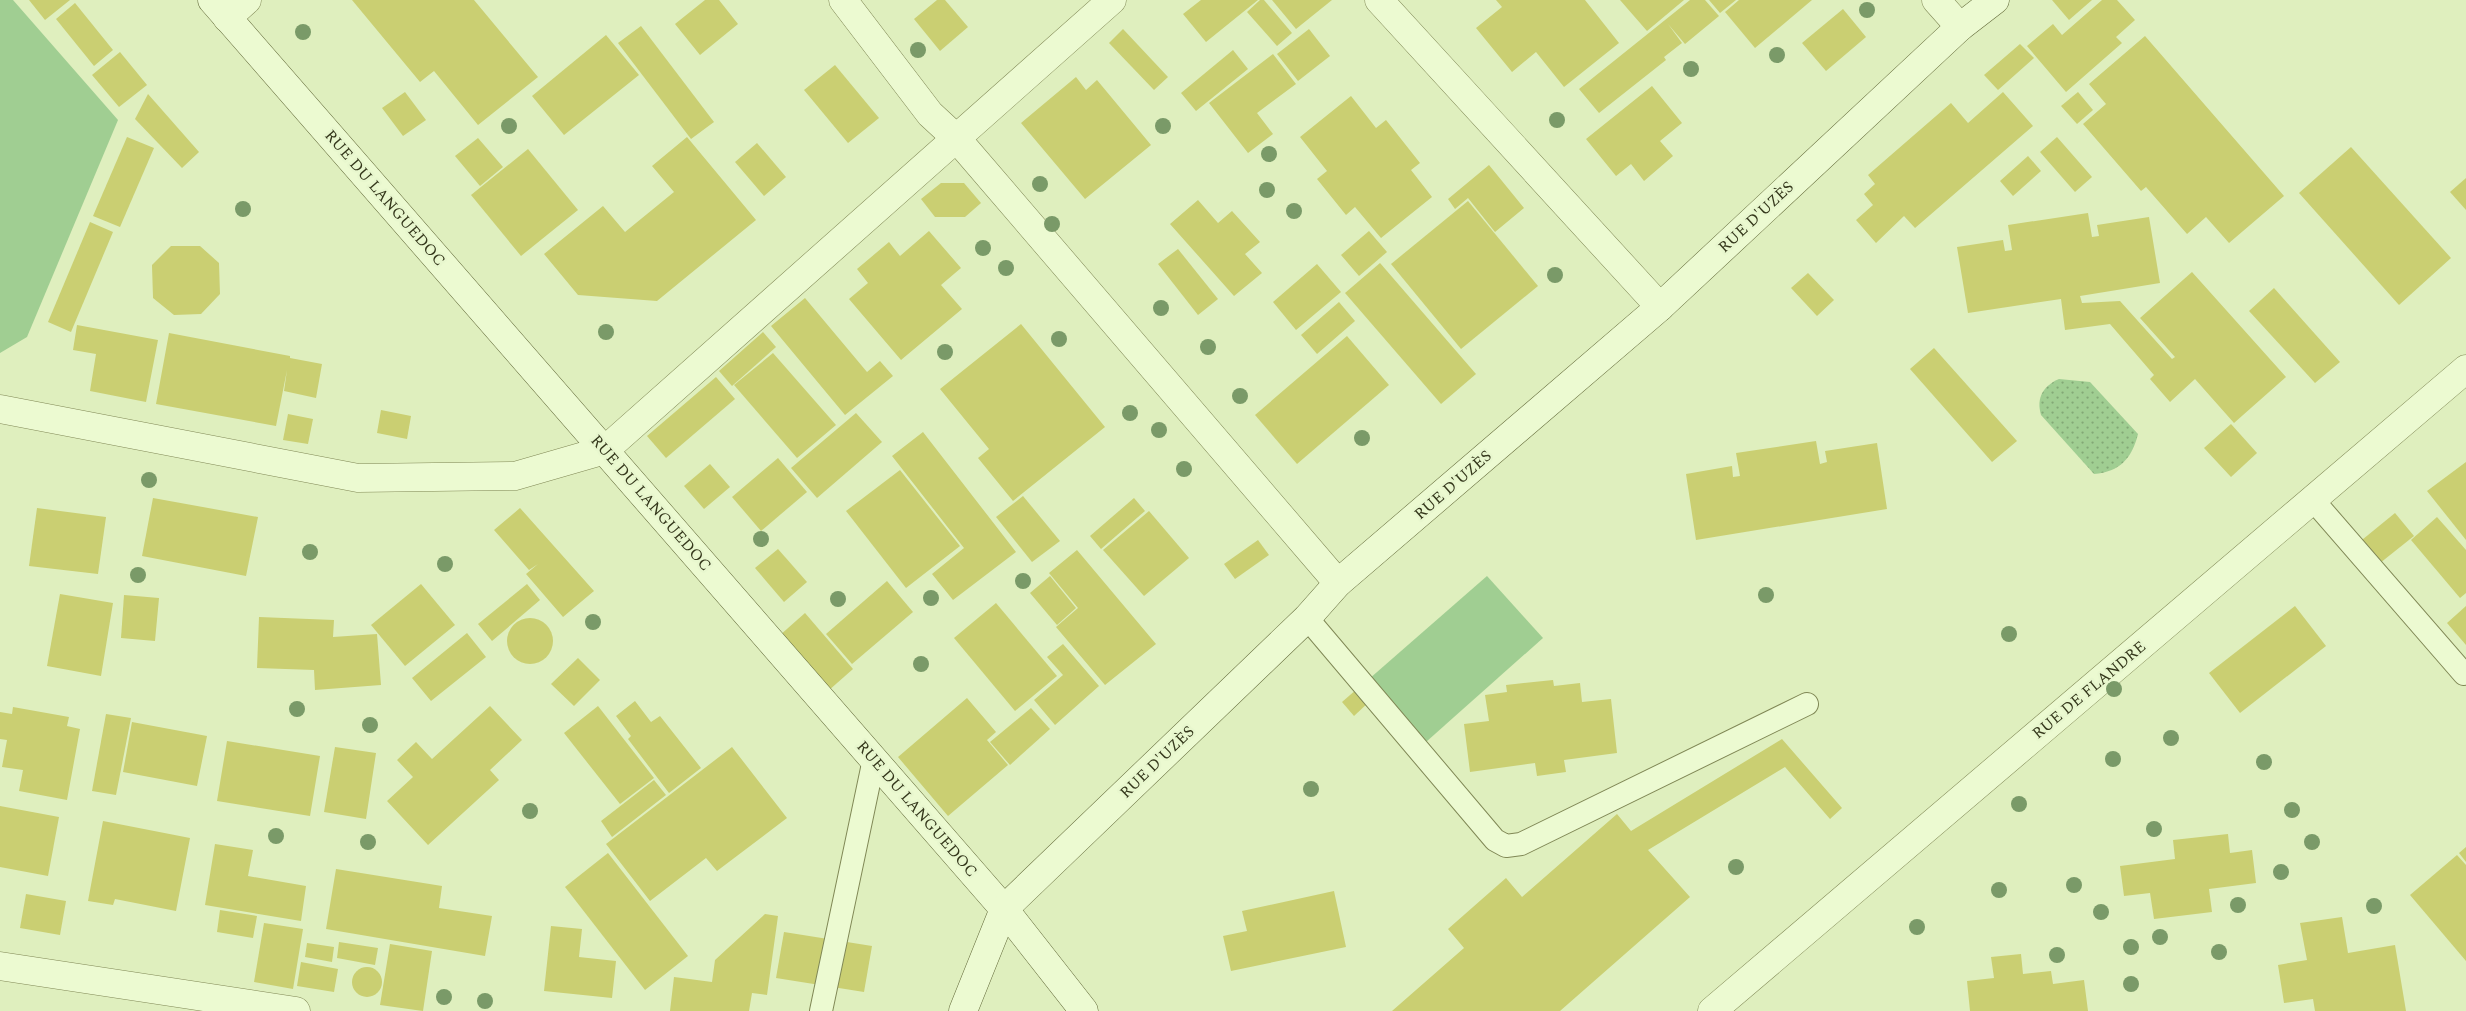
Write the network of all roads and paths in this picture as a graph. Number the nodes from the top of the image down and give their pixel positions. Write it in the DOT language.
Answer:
graph roads {
  1 [pos="247,0"];
  2 [pos="843,0"];
  3 [pos="1112,0"];
  4 [pos="1379,0"];
  5 [pos="1936,0"];
  6 [pos="1995,0"];
  7 [pos="219,9"];
  8 [pos="1960,28"];
  9 [pos="957,139"];
  10 [pos="1660,307"];
  11 [pos="2466,369"];
  12 [pos="0,408"];
  13 [pos="605,450"];
  14 [pos="2313,500"];
  15 [pos="1338,583"];
  16 [pos="1307,618"];
  17 [pos="2464,674"];
  18 [pos="1807,704"];
  19 [pos="874,759"];
  20 [pos="1004,909"];
  21 [pos="0,966"];
  22 [pos="296,1011"];
  23 [pos="821,1011"];
  24 [pos="963,1011"];
  25 [pos="1084,1011"];
  26 [pos="1712,1011"];
  1 -- 7 [label="street"];
  2 -- 9 [label="street"];
  3 -- 9 [label="street"];
  4 -- 10 [label="street"];
  5 -- 8 [label="street"];
  6 -- 8 [label="street, RUE D'UZÈS"];
  7 -- 13 [label="street, RUE DU LANGUEDOC"];
  8 -- 10 [label="street, RUE D'UZÈS"];
  9 -- 13 [label="street"];
  9 -- 15 [label="street"];
  10 -- 15 [label="street, RUE D'UZÈS"];
  11 -- 14 [label="street, RUE DE FLANDRE"];
  12 -- 13 [label="street"];
  13 -- 19 [label="street, RUE DU LANGUEDOC"];
  14 -- 17 [label="lane"];
  14 -- 26 [label="street, RUE DE FLANDRE"];
  15 -- 16 [label="street, RUE D'UZÈS"];
  16 -- 18 [label="lane"];
  16 -- 20 [label="street, RUE D'UZÈS"];
  19 -- 20 [label="street, RUE DU LANGUEDOC"];
  19 -- 23 [label="lane"];
  20 -- 24 [label="street, RUE D'UZÈS"];
  20 -- 25 [label="street, RUE DU LANGUEDOC"];
  21 -- 22 [label="street"];
}
